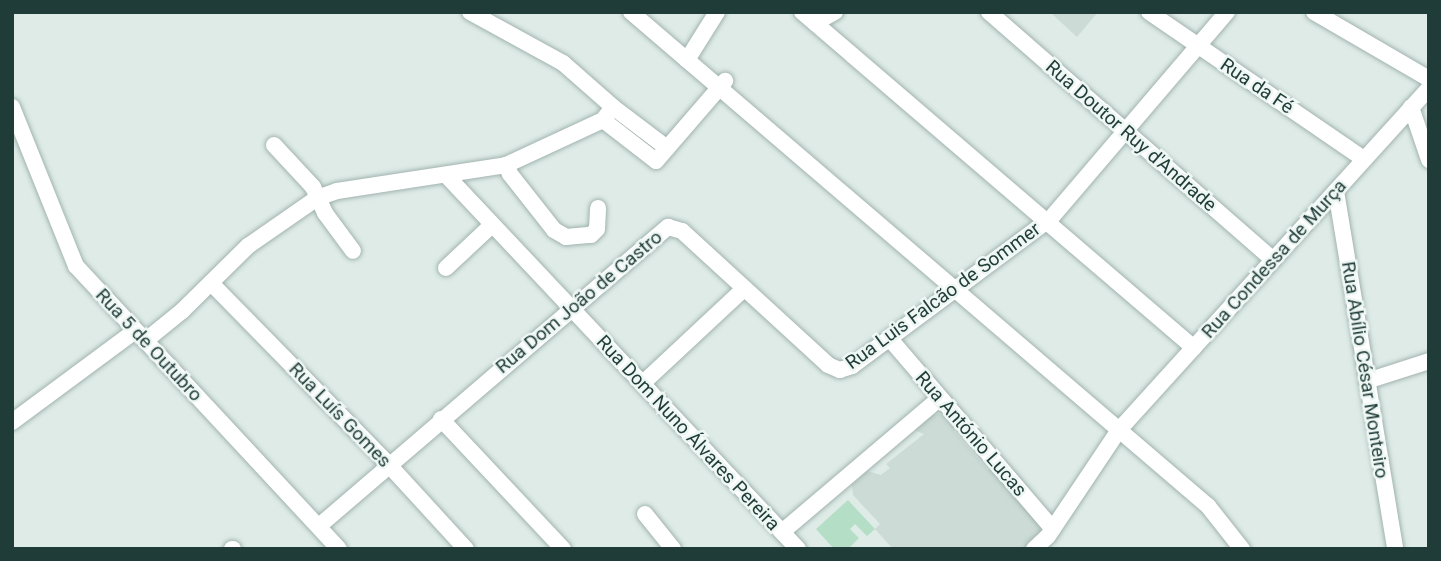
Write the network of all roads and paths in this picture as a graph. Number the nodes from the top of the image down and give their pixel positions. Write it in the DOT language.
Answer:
graph roads {
  1 [pos="470,12"];
  2 [pos="631,12"];
  3 [pos="645,12"];
  4 [pos="717,12"];
  5 [pos="802,12"];
  6 [pos="835,12"];
  7 [pos="989,12"];
  8 [pos="1149,12"];
  9 [pos="1227,12"];
  10 [pos="1314,12"];
  11 [pos="815,23"];
  12 [pos="1198,46"];
  13 [pos="690,56"];
  14 [pos="1429,79"];
  15 [pos="723,84"];
  16 [pos="1429,88"];
  17 [pos="12,107"];
  18 [pos="1412,107"];
  19 [pos="608,114"];
  20 [pos="1125,131"];
  21 [pos="274,145"];
  22 [pos="1364,159"];
  23 [pos="1429,160"];
  24 [pos="506,165"];
  25 [pos="446,175"];
  26 [pos="1336,191"];
  27 [pos="317,198"];
  28 [pos="598,208"];
  29 [pos="1046,221"];
  30 [pos="492,225"];
  31 [pos="353,251"];
  32 [pos="1273,260"];
  33 [pos="446,268"];
  34 [pos="211,283"];
  35 [pos="958,286"];
  36 [pos="745,288"];
  37 [pos="571,309"];
  38 [pos="140,336"];
  39 [pos="890,339"];
  40 [pos="1194,348"];
  41 [pos="1429,361"];
  42 [pos="840,370"];
  43 [pos="1367,381"];
  44 [pos="643,383"];
  45 [pos="940,398"];
  46 [pos="440,419"];
  47 [pos="12,422"];
  48 [pos="1122,427"];
  49 [pos="389,464"];
  50 [pos="645,514"];
  51 [pos="319,526"];
  52 [pos="1053,530"];
  53 [pos="782,532"];
  54 [pos="339,549"];
  55 [pos="466,549"];
  56 [pos="563,549"];
  57 [pos="673,549"];
  58 [pos="797,549"];
  59 [pos="1034,549"];
  60 [pos="1242,549"];
  61 [pos="1253,549"];
  62 [pos="1395,549"];
  1 -- 19 [label="street"];
  2 -- 13 [label="street"];
  3 -- 13 [label="street"];
  4 -- 13 [label="street"];
  5 -- 11 [label="street"];
  6 -- 11 [label="street"];
  7 -- 20 [label="street, Rua Doutor Ruy d'Andrade"];
  8 -- 12 [label="street, Rua da Fé"];
  9 -- 12 [label="street, Rua Luis Falcão de Sommer"];
  10 -- 14 [label="street"];
  11 -- 29 [label="street"];
  12 -- 20 [label="street, Rua Luis Falcão de Sommer"];
  12 -- 22 [label="street, Rua da Fé"];
  13 -- 15 [label="street"];
  15 -- 19 [label="street"];
  15 -- 35 [label="street"];
  16 -- 18 [label="street, Rua Condessa de Murça"];
  17 -- 38 [label="street, Rua 5 de Outubro"];
  18 -- 22 [label="street, Rua Condessa de Murça"];
  18 -- 23 [label="street"];
  19 -- 24 [label="street"];
  20 -- 29 [label="street, Rua Luis Falcão de Sommer"];
  20 -- 32 [label="street, Rua Doutor Ruy d'Andrade"];
  21 -- 27 [label="street"];
  22 -- 26 [label="street, Rua Condessa de Murça"];
  24 -- 25 [label="street"];
  24 -- 28 [label="street"];
  25 -- 27 [label="street"];
  25 -- 30 [label="street, Rua Dom Nuno Álvares Pereira"];
  26 -- 32 [label="street, Rua Condessa de Murça"];
  26 -- 43 [label="street, Rua Abílio César Monteiro"];
  27 -- 31 [label="street"];
  27 -- 34 [label="street"];
  29 -- 35 [label="street, Rua Luis Falcão de Sommer"];
  29 -- 40 [label="street"];
  30 -- 33 [label="street"];
  30 -- 37 [label="street, Rua Dom Nuno Álvares Pereira"];
  32 -- 40 [label="street, Rua Condessa de Murça"];
  34 -- 38 [label="street"];
  34 -- 49 [label="street, Rua Luís Gomes"];
  35 -- 39 [label="street, Rua Luis Falcão de Sommer"];
  35 -- 48 [label="street"];
  36 -- 37 [label="street, Rua Dom João de Castro"];
  36 -- 42 [label="street, Rua Dom João de Castro"];
  36 -- 44 [label="street"];
  37 -- 44 [label="street, Rua Dom Nuno Álvares Pereira"];
  37 -- 46 [label="street, Rua Dom João de Castro"];
  38 -- 47 [label="street"];
  38 -- 51 [label="street, Rua 5 de Outubro"];
  39 -- 42 [label="street, Rua Luis Falcão de Sommer"];
  39 -- 45 [label="street, Rua António Lucas"];
  40 -- 48 [label="street, Rua Condessa de Murça"];
  41 -- 43 [label="street"];
  43 -- 62 [label="street, Rua Abílio César Monteiro"];
  44 -- 53 [label="street, Rua Dom Nuno Álvares Pereira"];
  45 -- 52 [label="street, Rua António Lucas"];
  45 -- 53 [label="street"];
  46 -- 49 [label="street, Rua Dom João de Castro"];
  46 -- 56 [label="street"];
  48 -- 52 [label="street, Rua Condessa de Murça"];
  48 -- 60 [label="street"];
  48 -- 61 [label="street"];
  49 -- 51 [label="street, Rua Dom João de Castro"];
  49 -- 55 [label="street, Rua Luís Gomes"];
  50 -- 57 [label="street"];
  51 -- 54 [label="street, Rua 5 de Outubro"];
  52 -- 59 [label="street, Rua Condessa de Murça"];
  53 -- 58 [label="street, Rua Dom Nuno Álvares Pereira"];
}
